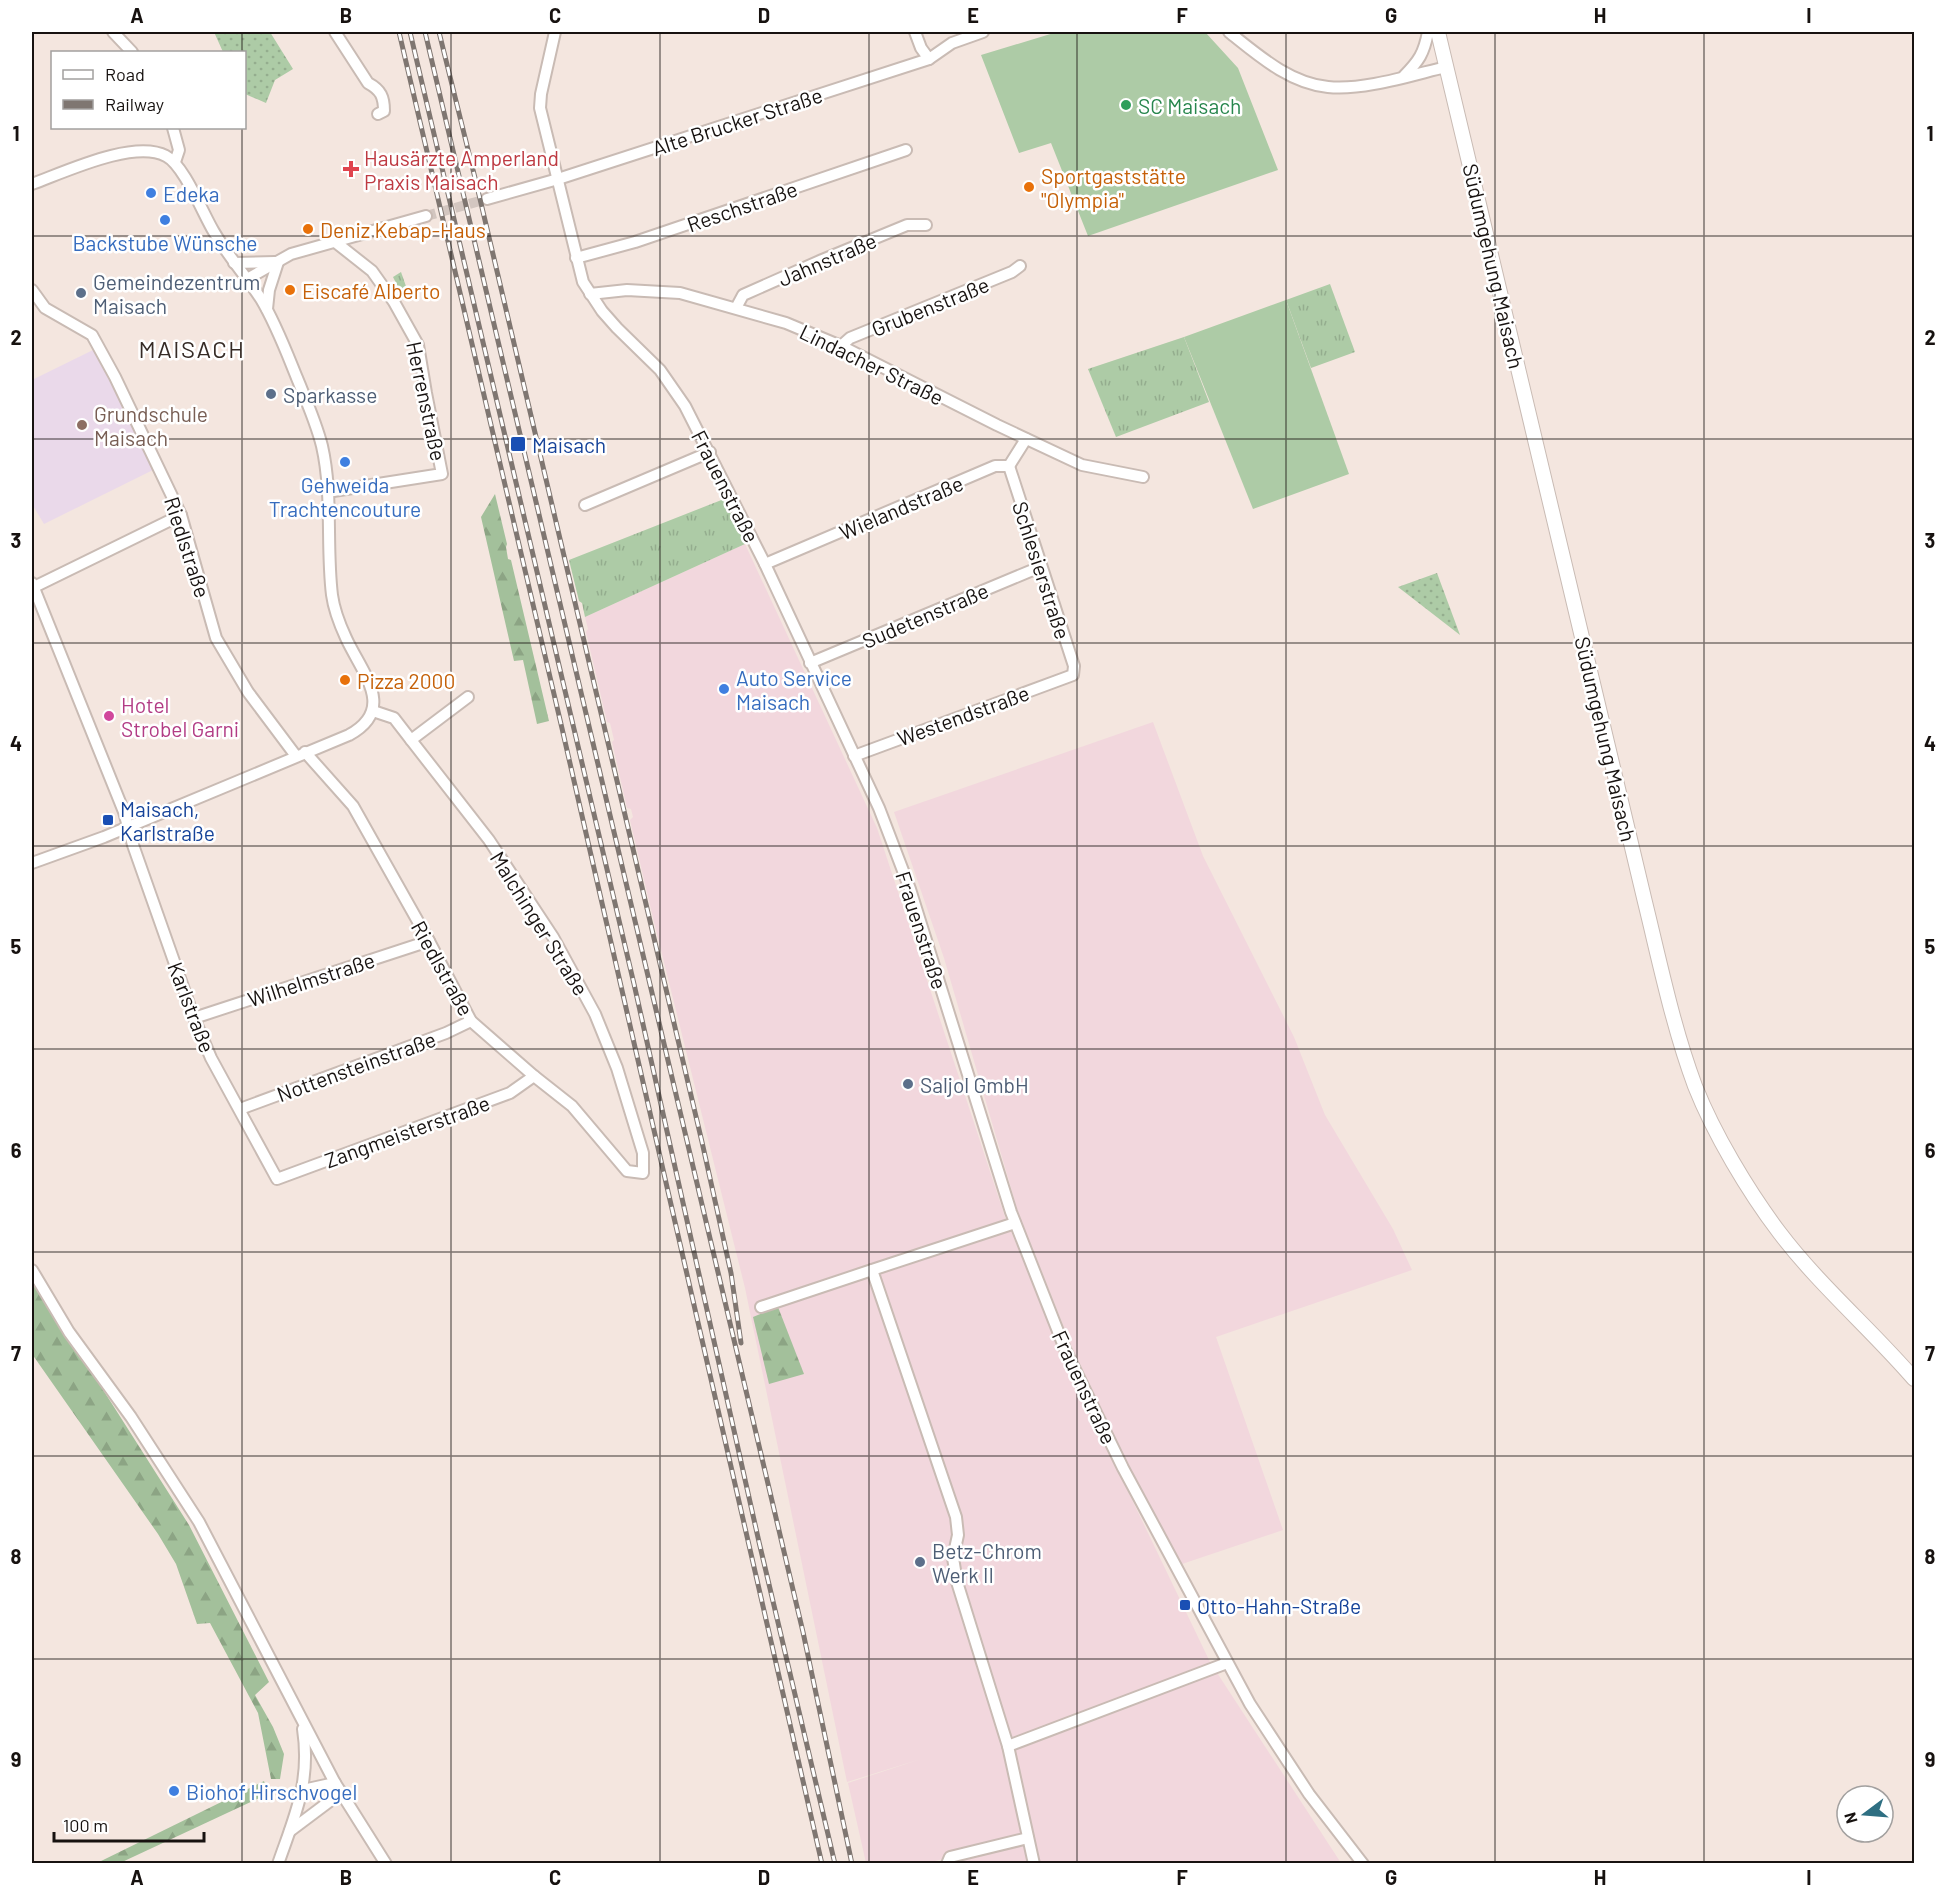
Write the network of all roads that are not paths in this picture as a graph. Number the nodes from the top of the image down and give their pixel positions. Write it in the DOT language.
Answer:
graph roads {
  1 [pos="113,32"];
  2 [pos="334,32"];
  3 [pos="555,32"];
  4 [pos="915,32"];
  5 [pos="983,32"];
  6 [pos="1229,32"];
  7 [pos="1428,32"];
  8 [pos="1438,32"];
  9 [pos="131,51"];
  10 [pos="929,59"];
  11 [pos="1446,67"];
  12 [pos="1404,76"];
  13 [pos="378,114"];
  14 [pos="173,129"];
  15 [pos="906,150"];
  16 [pos="175,162"];
  17 [pos="558,179"];
  18 [pos="32,184"];
  19 [pos="487,200"];
  20 [pos="426,216"];
  21 [pos="926,225"];
  22 [pos="334,242"];
  23 [pos="576,258"];
  24 [pos="234,262"];
  25 [pos="278,262"];
  26 [pos="1020,266"];
  27 [pos="273,274"];
  28 [pos="250,282"];
  29 [pos="32,291"];
  30 [pos="590,294"];
  31 [pos="736,308"];
  32 [pos="267,309"];
  33 [pos="841,346"];
  34 [pos="1026,439"];
  35 [pos="710,452"];
  36 [pos="1009,466"];
  37 [pos="1143,477"];
  38 [pos="327,492"];
  39 [pos="585,505"];
  40 [pos="181,515"];
  41 [pos="765,564"];
  42 [pos="1040,567"];
  43 [pos="32,586"];
  44 [pos="810,663"];
  45 [pos="1073,675"];
  46 [pos="468,697"];
  47 [pos="373,711"];
  48 [pos="411,740"];
  49 [pos="301,754"];
  50 [pos="854,756"];
  51 [pos="128,828"];
  52 [pos="32,863"];
  53 [pos="429,941"];
  54 [pos="194,1018"];
  55 [pos="471,1021"];
  56 [pos="534,1076"];
  57 [pos="240,1109"];
  58 [pos="643,1173"];
  59 [pos="277,1179"];
  60 [pos="1015,1223"];
  61 [pos="32,1270"];
  62 [pos="872,1270"];
  63 [pos="761,1307"];
  64 [pos="1914,1380"];
  65 [pos="1227,1663"];
  66 [pos="302,1719"];
  67 [pos="1008,1746"];
  68 [pos="338,1788"];
  69 [pos="303,1790"];
  70 [pos="290,1831"];
  71 [pos="1028,1838"];
  72 [pos="278,1863"];
  73 [pos="386,1863"];
  74 [pos="947,1863"];
  75 [pos="1034,1863"];
  76 [pos="1363,1863"];
  1 -- 9 [label="street"];
  2 -- 13 [label="street"];
  3 -- 17 [label="street, Frauenstraße"];
  4 -- 10 [label="street"];
  5 -- 10 [label="street, Alte Brucker Straße"];
  6 -- 12 [label="street"];
  7 -- 12 [label="street"];
  8 -- 11 [label="main road, Südumgehung Maisach"];
  10 -- 17 [label="street, Alte Brucker Straße"];
  11 -- 12 [label="street"];
  11 -- 64 [label="main road, Südumgehung Maisach"];
  14 -- 16 [label="street"];
  15 -- 23 [label="street, Reschstraße"];
  16 -- 18 [label="street"];
  16 -- 24 [label="street"];
  17 -- 19 [label="street, Alte Brucker Straße"];
  17 -- 23 [label="street, Frauenstraße"];
  20 -- 22 [label="street"];
  21 -- 31 [label="street, Jahnstraße"];
  22 -- 25 [label="street"];
  22 -- 38 [label="street, Herrenstraße"];
  23 -- 30 [label="street, Frauenstraße"];
  24 -- 25 [label="street"];
  24 -- 28 [label="street"];
  25 -- 27 [label="street"];
  25 -- 28 [label="street"];
  26 -- 33 [label="street, Grubenstraße"];
  27 -- 28 [label="street"];
  27 -- 32 [label="street"];
  28 -- 32 [label="street"];
  29 -- 40 [label="street, Riedlstraße"];
  30 -- 31 [label="street, Lindacher Straße"];
  30 -- 35 [label="street, Frauenstraße"];
  31 -- 33 [label="street, Lindacher Straße"];
  32 -- 38 [label="street"];
  33 -- 34 [label="street, Lindacher Straße"];
  34 -- 36 [label="street"];
  34 -- 37 [label="street, Lindacher Straße"];
  35 -- 39 [label="street"];
  35 -- 41 [label="street, Frauenstraße"];
  36 -- 41 [label="street, Wielandstraße"];
  36 -- 42 [label="street, Schlesierstraße"];
  38 -- 47 [label="street"];
  40 -- 43 [label="street"];
  40 -- 49 [label="street, Riedlstraße"];
  41 -- 44 [label="street, Frauenstraße"];
  42 -- 44 [label="street, Sudetenstraße"];
  42 -- 45 [label="street, Schlesierstraße"];
  43 -- 51 [label="street, Karlstraße"];
  44 -- 50 [label="street, Frauenstraße"];
  45 -- 50 [label="street, Westendstraße"];
  46 -- 48 [label="street"];
  47 -- 48 [label="street, Malchinger Straße"];
  47 -- 49 [label="street"];
  48 -- 58 [label="street, Malchinger Straße"];
  49 -- 51 [label="street"];
  49 -- 53 [label="street, Riedlstraße"];
  50 -- 60 [label="street, Frauenstraße"];
  51 -- 52 [label="street"];
  51 -- 54 [label="street, Karlstraße"];
  53 -- 54 [label="street, Wilhelmstraße"];
  53 -- 55 [label="street, Riedlstraße"];
  54 -- 57 [label="street, Karlstraße"];
  55 -- 56 [label="street, Riedlstraße"];
  55 -- 57 [label="street, Nottensteinstraße"];
  56 -- 58 [label="street, Riedlstraße"];
  56 -- 59 [label="street, Zangmeisterstraße"];
  57 -- 59 [label="street, Karlstraße"];
  60 -- 62 [label="street"];
  60 -- 65 [label="street, Frauenstraße"];
  61 -- 66 [label="street"];
  62 -- 63 [label="street"];
  62 -- 67 [label="street"];
  65 -- 67 [label="street"];
  65 -- 76 [label="street, Frauenstraße"];
  66 -- 68 [label="street"];
  66 -- 69 [label="street"];
  67 -- 71 [label="street"];
  68 -- 69 [label="street"];
  68 -- 70 [label="street"];
  68 -- 73 [label="street"];
  69 -- 70 [label="street"];
  70 -- 72 [label="street"];
  71 -- 74 [label="street"];
  71 -- 75 [label="street"];
}
